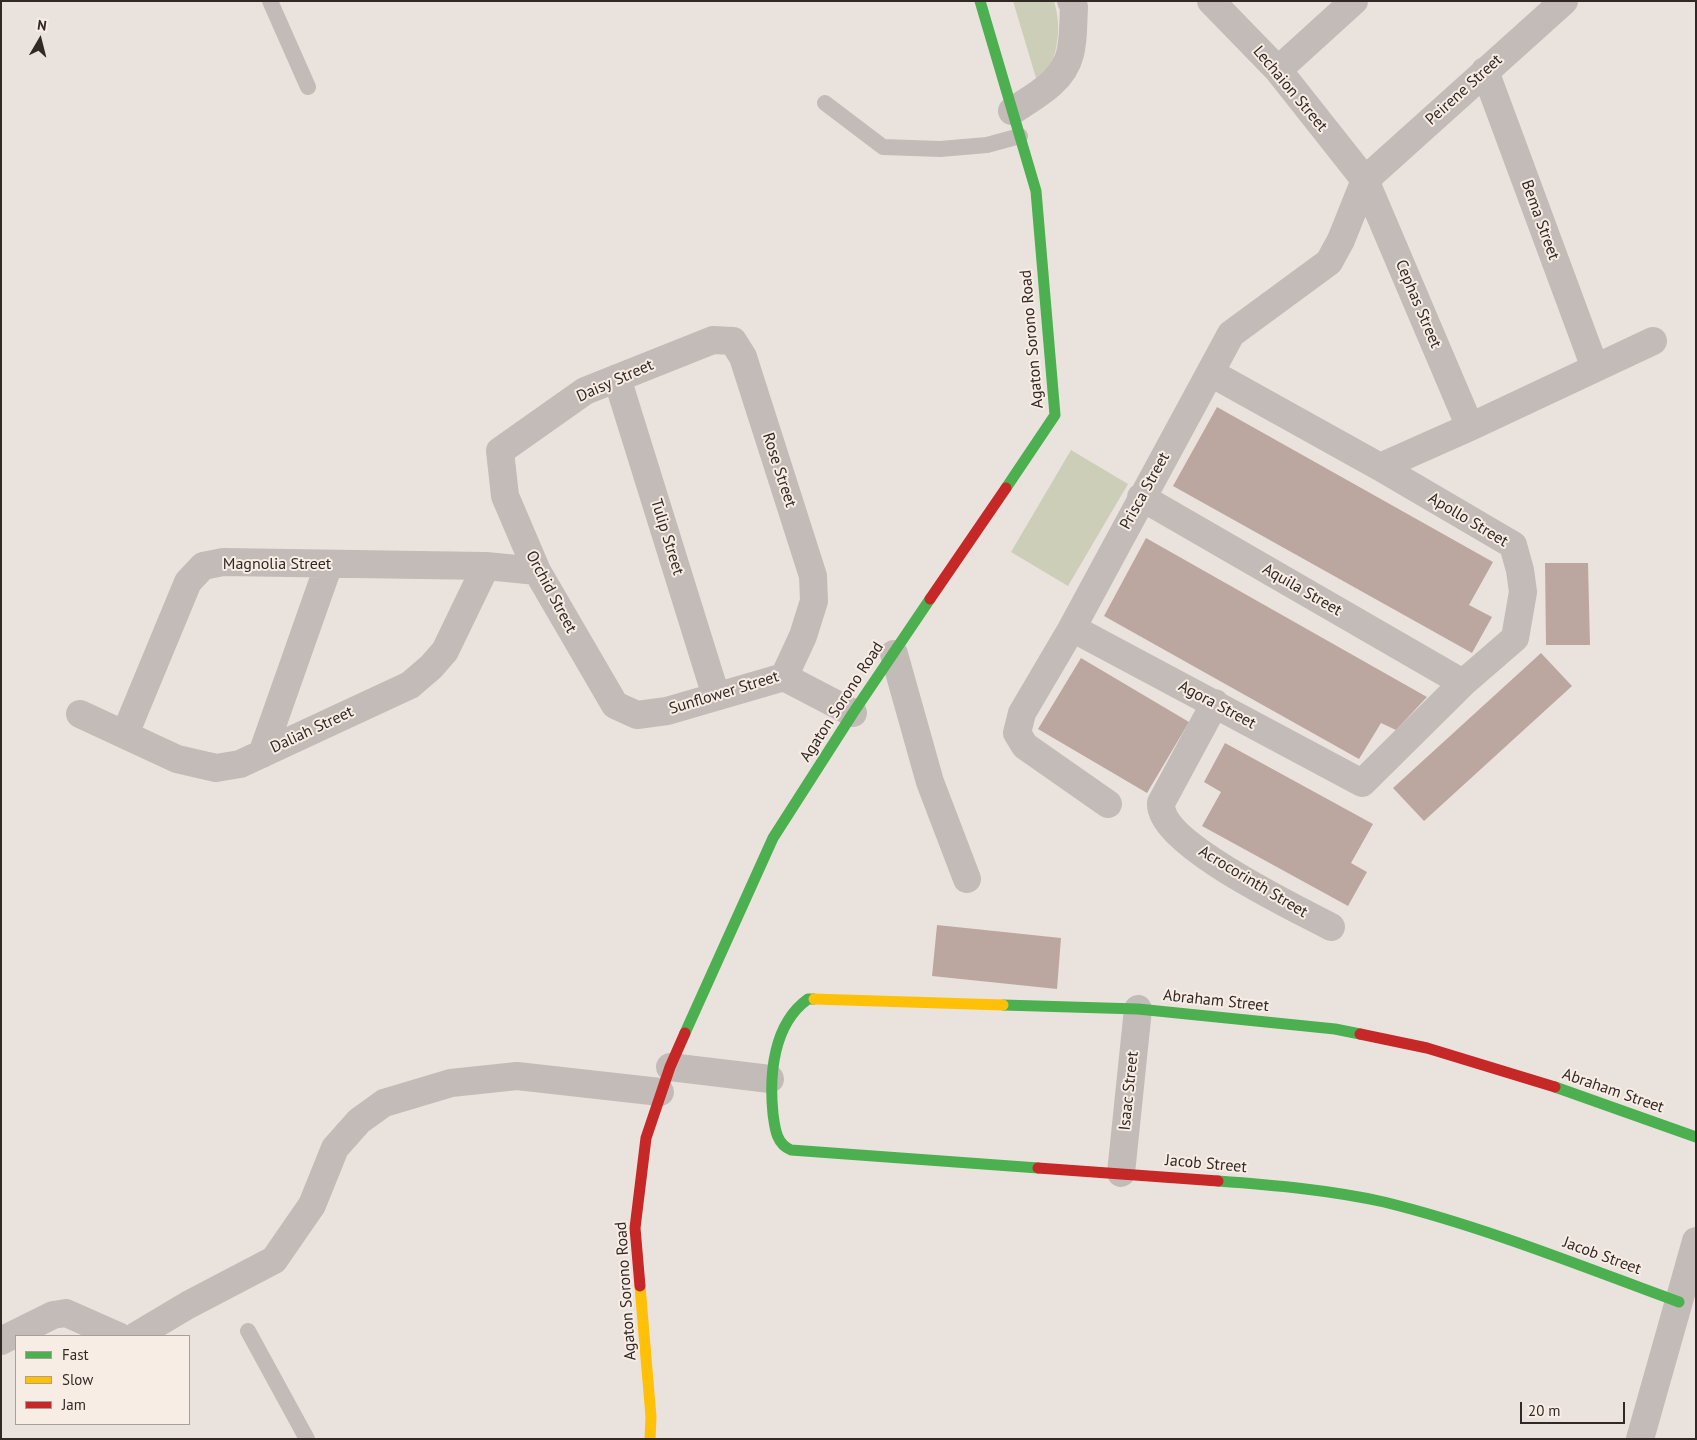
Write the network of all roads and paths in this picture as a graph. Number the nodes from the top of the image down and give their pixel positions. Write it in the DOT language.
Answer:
graph roads {
  1 [pos="270,1"];
  2 [pos="980,1"];
  3 [pos="1211,1"];
  4 [pos="1354,1"];
  5 [pos="1564,1"];
  6 [pos="1076,3"];
  7 [pos="1278,70"];
  8 [pos="1485,71"];
  9 [pos="308,87"];
  10 [pos="825,102"];
  11 [pos="1012,111"];
  12 [pos="1020,136"];
  13 [pos="1365,180"];
  14 [pos="734,341"];
  15 [pos="1653,341"];
  16 [pos="1595,368"];
  17 [pos="1211,373"];
  18 [pos="617,378"];
  19 [pos="1470,427"];
  20 [pos="1380,467"];
  21 [pos="501,473"];
  22 [pos="1141,496"];
  23 [pos="329,564"];
  24 [pos="486,566"];
  25 [pos="537,571"];
  26 [pos="814,601"];
  27 [pos="1072,628"];
  28 [pos="894,654"];
  29 [pos="784,677"];
  30 [pos="1463,683"];
  31 [pos="716,696"];
  32 [pos="1215,704"];
  33 [pos="615,705"];
  34 [pos="853,713"];
  35 [pos="80,714"];
  36 [pos="125,734"];
  37 [pos="262,754"];
  38 [pos="1362,783"];
  39 [pos="1108,804"];
  40 [pos="967,879"];
  41 [pos="1331,927"];
  42 [pos="1138,1009"];
  43 [pos="670,1067"];
  44 [pos="770,1079"];
  45 [pos="660,1092"];
  46 [pos="1696,1137"];
  47 [pos="1121,1173"];
  48 [pos="1696,1242"];
  49 [pos="1679,1302"];
  50 [pos="248,1331"];
  51 [pos="116,1335"];
  52 [pos="138,1335"];
  53 [pos="1,1342"];
  54 [pos="307,1439"];
  55 [pos="650,1439"];
  56 [pos="1640,1439"];
  1 -- 9 [label="lane"];
  2 -- 11 [label="street, Agaton Sorono Road"];
  3 -- 7 [label="street, Lechaion Street"];
  4 -- 7 [label="street"];
  5 -- 8 [label="street, Peirene Street"];
  6 -- 11 [label="street"];
  7 -- 13 [label="street, Lechaion Street"];
  8 -- 13 [label="street, Peirene Street"];
  8 -- 16 [label="street, Bema Street"];
  10 -- 12 [label="lane"];
  11 -- 12 [label="street, Agaton Sorono Road"];
  12 -- 28 [label="street, Agaton Sorono Road"];
  13 -- 17 [label="street, Prisca Street"];
  13 -- 19 [label="street, Cephas Street"];
  14 -- 18 [label="street, Daisy Street"];
  14 -- 26 [label="street, Rose Street"];
  15 -- 16 [label="street"];
  16 -- 19 [label="street"];
  17 -- 20 [label="street, Apollo Street"];
  17 -- 22 [label="street, Prisca Street"];
  18 -- 21 [label="street, Daisy Street"];
  18 -- 31 [label="street, Tulip Street"];
  19 -- 20 [label="street"];
  20 -- 30 [label="street, Apollo Street"];
  21 -- 25 [label="street, Orchid Street"];
  22 -- 27 [label="street, Prisca Street"];
  22 -- 30 [label="street, Aquila Street"];
  23 -- 24 [label="street, Magnolia Street"];
  23 -- 36 [label="street, Magnolia Street"];
  23 -- 37 [label="street"];
  24 -- 25 [label="street, Magnolia Street"];
  24 -- 37 [label="street, Daliah Street"];
  25 -- 33 [label="street, Orchid Street"];
  26 -- 29 [label="street, Sunflower Street"];
  27 -- 32 [label="street, Agora Street"];
  27 -- 39 [label="street, Prisca Street"];
  28 -- 34 [label="street, Agaton Sorono Road"];
  28 -- 40 [label="street"];
  29 -- 31 [label="street, Sunflower Street"];
  29 -- 34 [label="street"];
  30 -- 38 [label="street, Apollo Street"];
  31 -- 33 [label="street, Sunflower Street"];
  32 -- 38 [label="street, Agora Street"];
  32 -- 41 [label="street, Acrocorinth Street"];
  34 -- 43 [label="street, Agaton Sorono Road"];
  35 -- 36 [label="street, Daliah Street"];
  36 -- 37 [label="street, Daliah Street"];
  42 -- 44 [label="street, Abraham Street"];
  42 -- 46 [label="street, Abraham Street"];
  42 -- 47 [label="street, Isaac Street"];
  43 -- 44 [label="street"];
  43 -- 45 [label="street, Agaton Sorono Road"];
  44 -- 47 [label="street, Jacob Street"];
  45 -- 52 [label="street"];
  45 -- 55 [label="street, Agaton Sorono Road"];
  47 -- 49 [label="street, Jacob Street"];
  48 -- 49 [label="street"];
  49 -- 56 [label="street"];
  50 -- 54 [label="lane"];
  51 -- 53 [label="street"];
}
